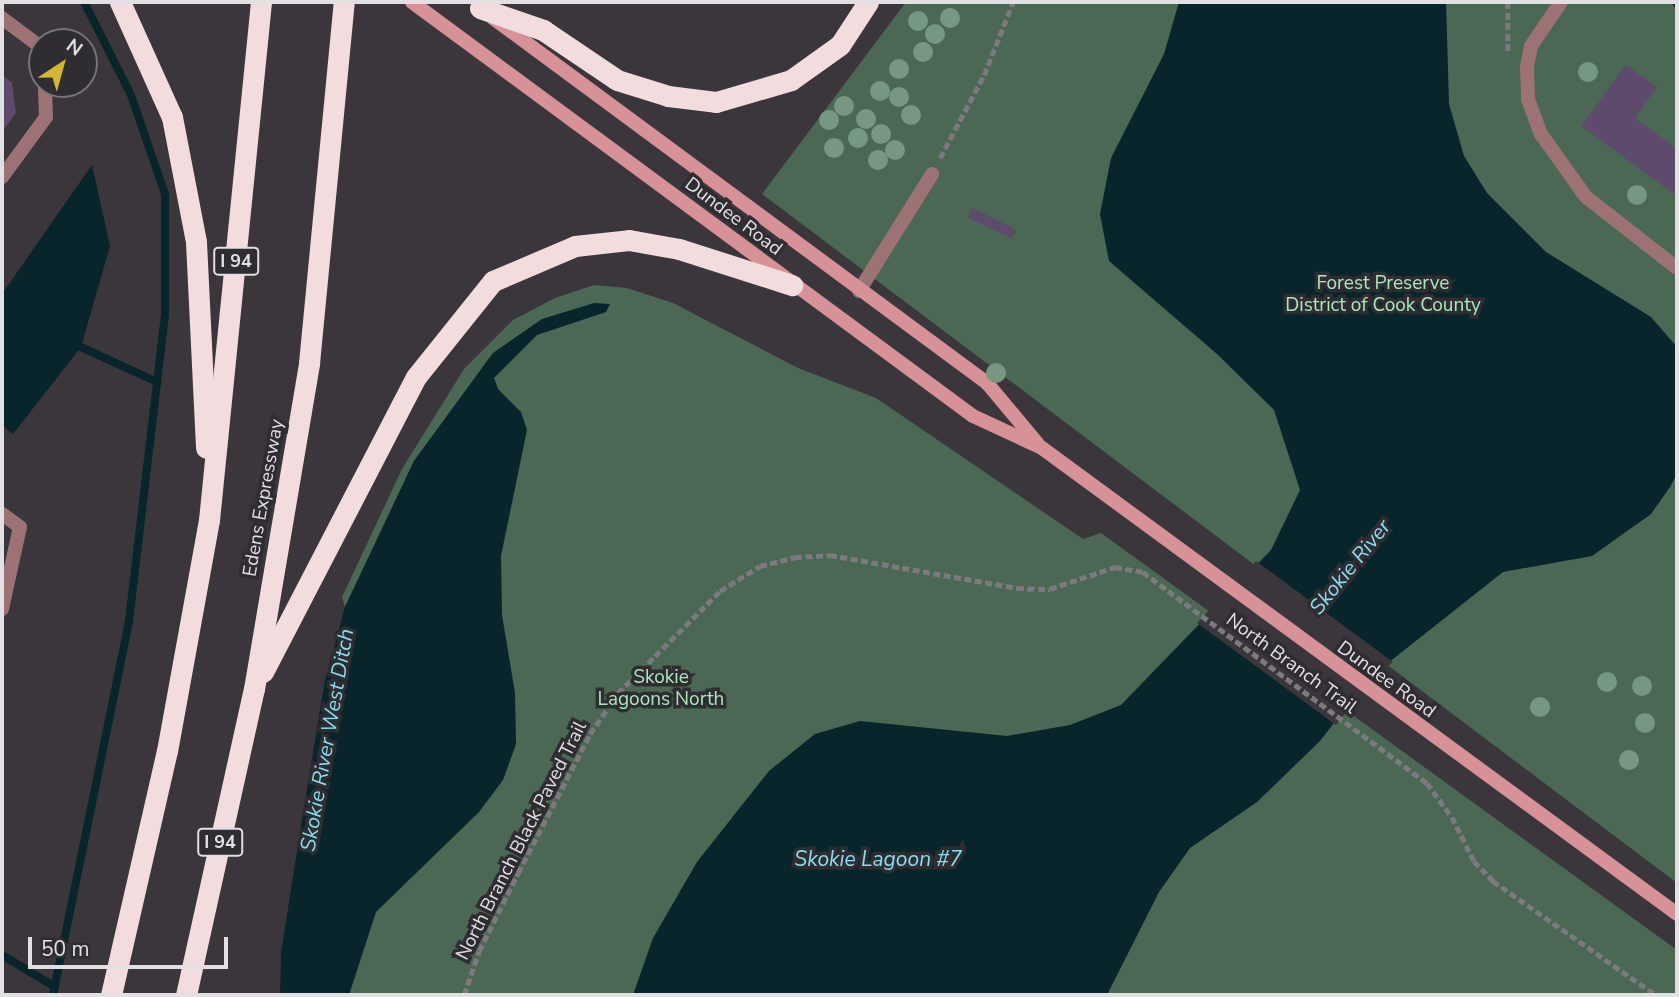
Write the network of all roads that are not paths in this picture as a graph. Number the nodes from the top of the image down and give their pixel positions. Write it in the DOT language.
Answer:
graph roads {
  1 [pos="120,2"];
  2 [pos="261,2"];
  3 [pos="344,2"];
  4 [pos="412,2"];
  5 [pos="868,2"];
  6 [pos="1561,2"];
  7 [pos="480,9"];
  8 [pos="2,18"];
  9 [pos="28,38"];
  10 [pos="46,98"];
  11 [pos="932,174"];
  12 [pos="2,177"];
  13 [pos="1677,268"];
  14 [pos="792,285"];
  15 [pos="859,291"];
  16 [pos="1042,448"];
  17 [pos="2,514"];
  18 [pos="209,520"];
  19 [pos="2,609"];
  20 [pos="254,689"];
  21 [pos="1677,914"];
  22 [pos="111,995"];
  23 [pos="186,995"];
  1 -- 18 [label="highway"];
  2 -- 18 [label="highway, I 94"];
  3 -- 20 [label="highway, Edens Expressway / I 94"];
  4 -- 14 [label="main road, Dundee Road"];
  5 -- 7 [label="highway"];
  6 -- 13 [label="lane"];
  7 -- 15 [label="main road, Dundee Road"];
  8 -- 9 [label="lane"];
  10 -- 12 [label="lane"];
  11 -- 15 [label="lane"];
  14 -- 16 [label="main road, Dundee Road"];
  14 -- 20 [label="highway"];
  15 -- 16 [label="main road, Dundee Road"];
  16 -- 21 [label="main road, Dundee Road"];
  17 -- 19 [label="lane"];
  18 -- 22 [label="highway, I 94"];
  20 -- 23 [label="highway, Edens Expressway / I 94"];
}
